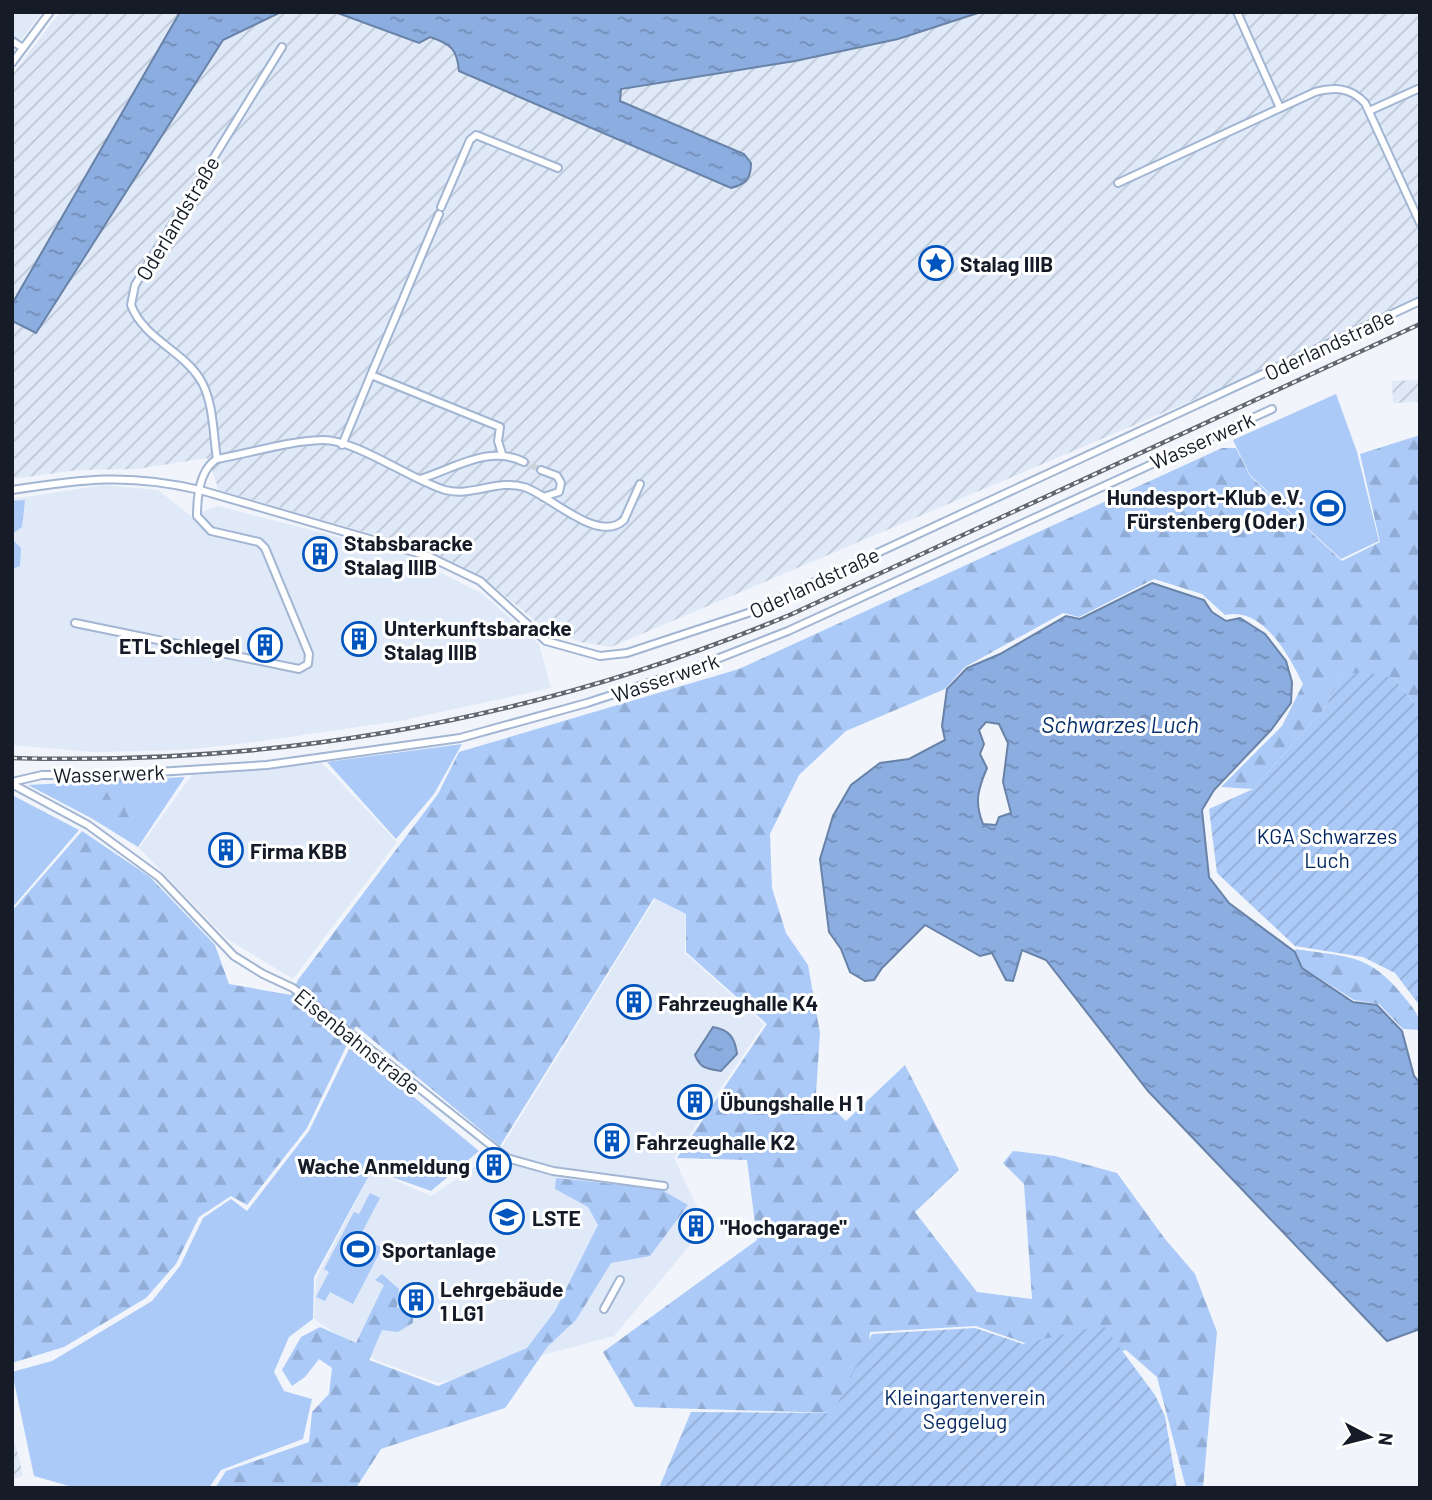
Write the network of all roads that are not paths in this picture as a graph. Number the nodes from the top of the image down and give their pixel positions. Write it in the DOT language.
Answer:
graph roads {
  1 [pos="50,12"];
  2 [pos="1237,12"];
  3 [pos="12,41"];
  4 [pos="282,47"];
  5 [pos="23,48"];
  6 [pos="12,63"];
  7 [pos="1420,88"];
  8 [pos="1280,108"];
  9 [pos="1369,111"];
  10 [pos="558,168"];
  11 [pos="1118,183"];
  12 [pos="1420,223"];
  13 [pos="1420,301"];
  14 [pos="371,375"];
  15 [pos="1272,409"];
  16 [pos="342,445"];
  17 [pos="502,454"];
  18 [pos="217,459"];
  19 [pos="524,462"];
  20 [pos="541,470"];
  21 [pos="420,479"];
  22 [pos="640,484"];
  23 [pos="12,490"];
  24 [pos="200,491"];
  25 [pos="541,497"];
  26 [pos="75,622"];
  27 [pos="12,783"];
  28 [pos="664,1186"];
  29 [pos="620,1280"];
  30 [pos="604,1309"];
  1 -- 5 [label="street"];
  2 -- 8 [label="street"];
  3 -- 5 [label="street"];
  4 -- 18 [label="street, Oderlandstraße"];
  5 -- 6 [label="street"];
  7 -- 9 [label="street"];
  8 -- 9 [label="street"];
  8 -- 11 [label="street"];
  9 -- 12 [label="street"];
  10 -- 14 [label="street"];
  13 -- 24 [label="street, Oderlandstraße"];
  14 -- 16 [label="street"];
  14 -- 17 [label="street"];
  15 -- 27 [label="street, Wasserwerk"];
  16 -- 18 [label="street"];
  16 -- 21 [label="street"];
  17 -- 19 [label="street"];
  17 -- 21 [label="street"];
  18 -- 24 [label="street"];
  20 -- 25 [label="street"];
  21 -- 25 [label="street"];
  22 -- 25 [label="street"];
  23 -- 24 [label="street, Oderlandstraße"];
  24 -- 26 [label="street"];
  27 -- 28 [label="street, Eisenbahnstraße"];
  29 -- 30 [label="street"];
}
